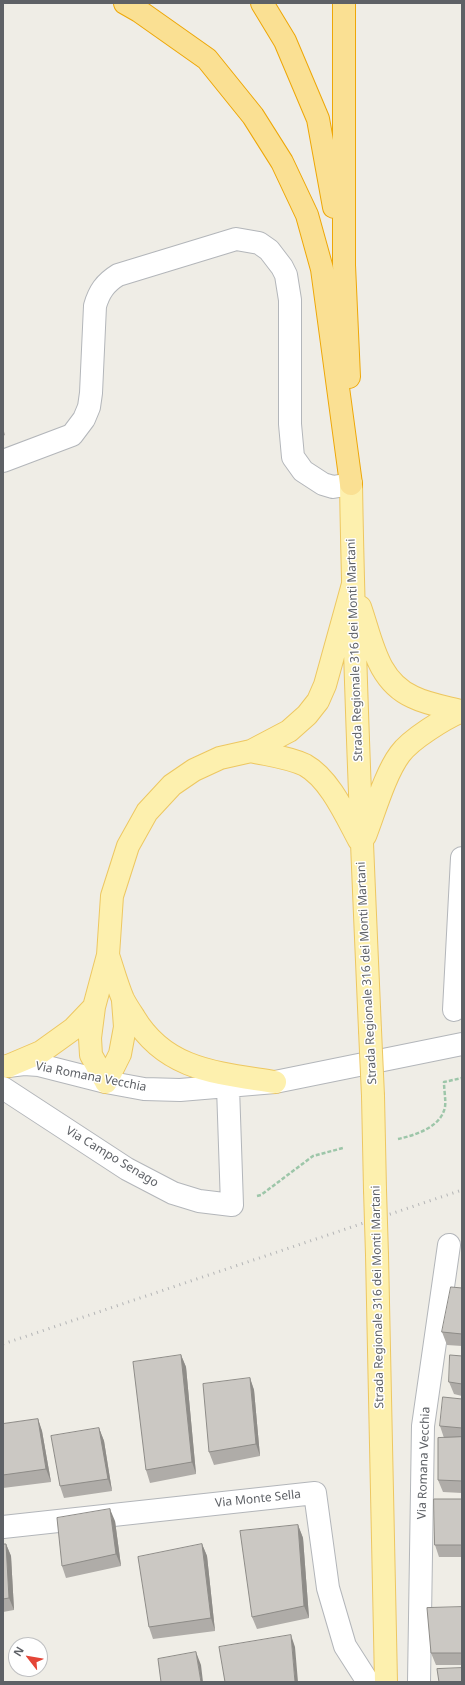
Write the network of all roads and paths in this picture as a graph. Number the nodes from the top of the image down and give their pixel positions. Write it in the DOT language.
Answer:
graph roads {
  1 [pos="125,3"];
  2 [pos="262,3"];
  3 [pos="344,3"];
  4 [pos="344,265"];
  5 [pos="3,461"];
  6 [pos="351,484"];
  7 [pos="353,584"];
  8 [pos="461,711"];
  9 [pos="250,751"];
  10 [pos="361,845"];
  11 [pos="462,858"];
  12 [pos="108,955"];
  13 [pos="123,1000"];
  14 [pos="94,1007"];
  15 [pos="454,1010"];
  16 [pos="462,1044"];
  17 [pos="5,1067"];
  18 [pos="462,1078"];
  19 [pos="106,1082"];
  20 [pos="275,1082"];
  21 [pos="228,1087"];
  22 [pos="3,1088"];
  23 [pos="398,1139"];
  24 [pos="343,1148"];
  25 [pos="232,1205"];
  26 [pos="449,1245"];
  27 [pos="3,1527"];
  28 [pos="368,1682"];
  29 [pos="386,1682"];
  30 [pos="419,1682"];
  1 -- 6 [label="highway"];
  2 -- 4 [label="highway"];
  3 -- 4 [label="highway"];
  4 -- 6 [label="highway, Strada Regionale 316 dei Monti Martani"];
  5 -- 6 [label="street"];
  6 -- 7 [label="main road, Strada Regionale 316 dei Monti Martani"];
  7 -- 8 [label="main road"];
  7 -- 9 [label="main road"];
  7 -- 10 [label="main road, Strada Regionale 316 dei Monti Martani"];
  8 -- 10 [label="main road"];
  9 -- 10 [label="main road"];
  9 -- 12 [label="main road"];
  10 -- 29 [label="main road, Strada Regionale 316 dei Monti Martani, bridge"];
  11 -- 15 [label="street"];
  12 -- 13 [label="main road"];
  12 -- 14 [label="main road"];
  13 -- 19 [label="main road"];
  13 -- 20 [label="main road"];
  14 -- 17 [label="main road"];
  14 -- 19 [label="main road"];
  16 -- 20 [label="street, Via Romana Vecchia"];
  17 -- 19 [label="street, Via Romana Vecchia"];
  18 -- 23 [label="path"];
  19 -- 21 [label="street, Via Romana Vecchia"];
  20 -- 21 [label="street, Via Romana Vecchia"];
  21 -- 25 [label="street"];
  22 -- 25 [label="street, Via Campo Senago"];
  24 -- 25 [label="path"];
  26 -- 30 [label="street, Via Romana Vecchia"];
  27 -- 28 [label="street, Via Monte Sella"];
}
